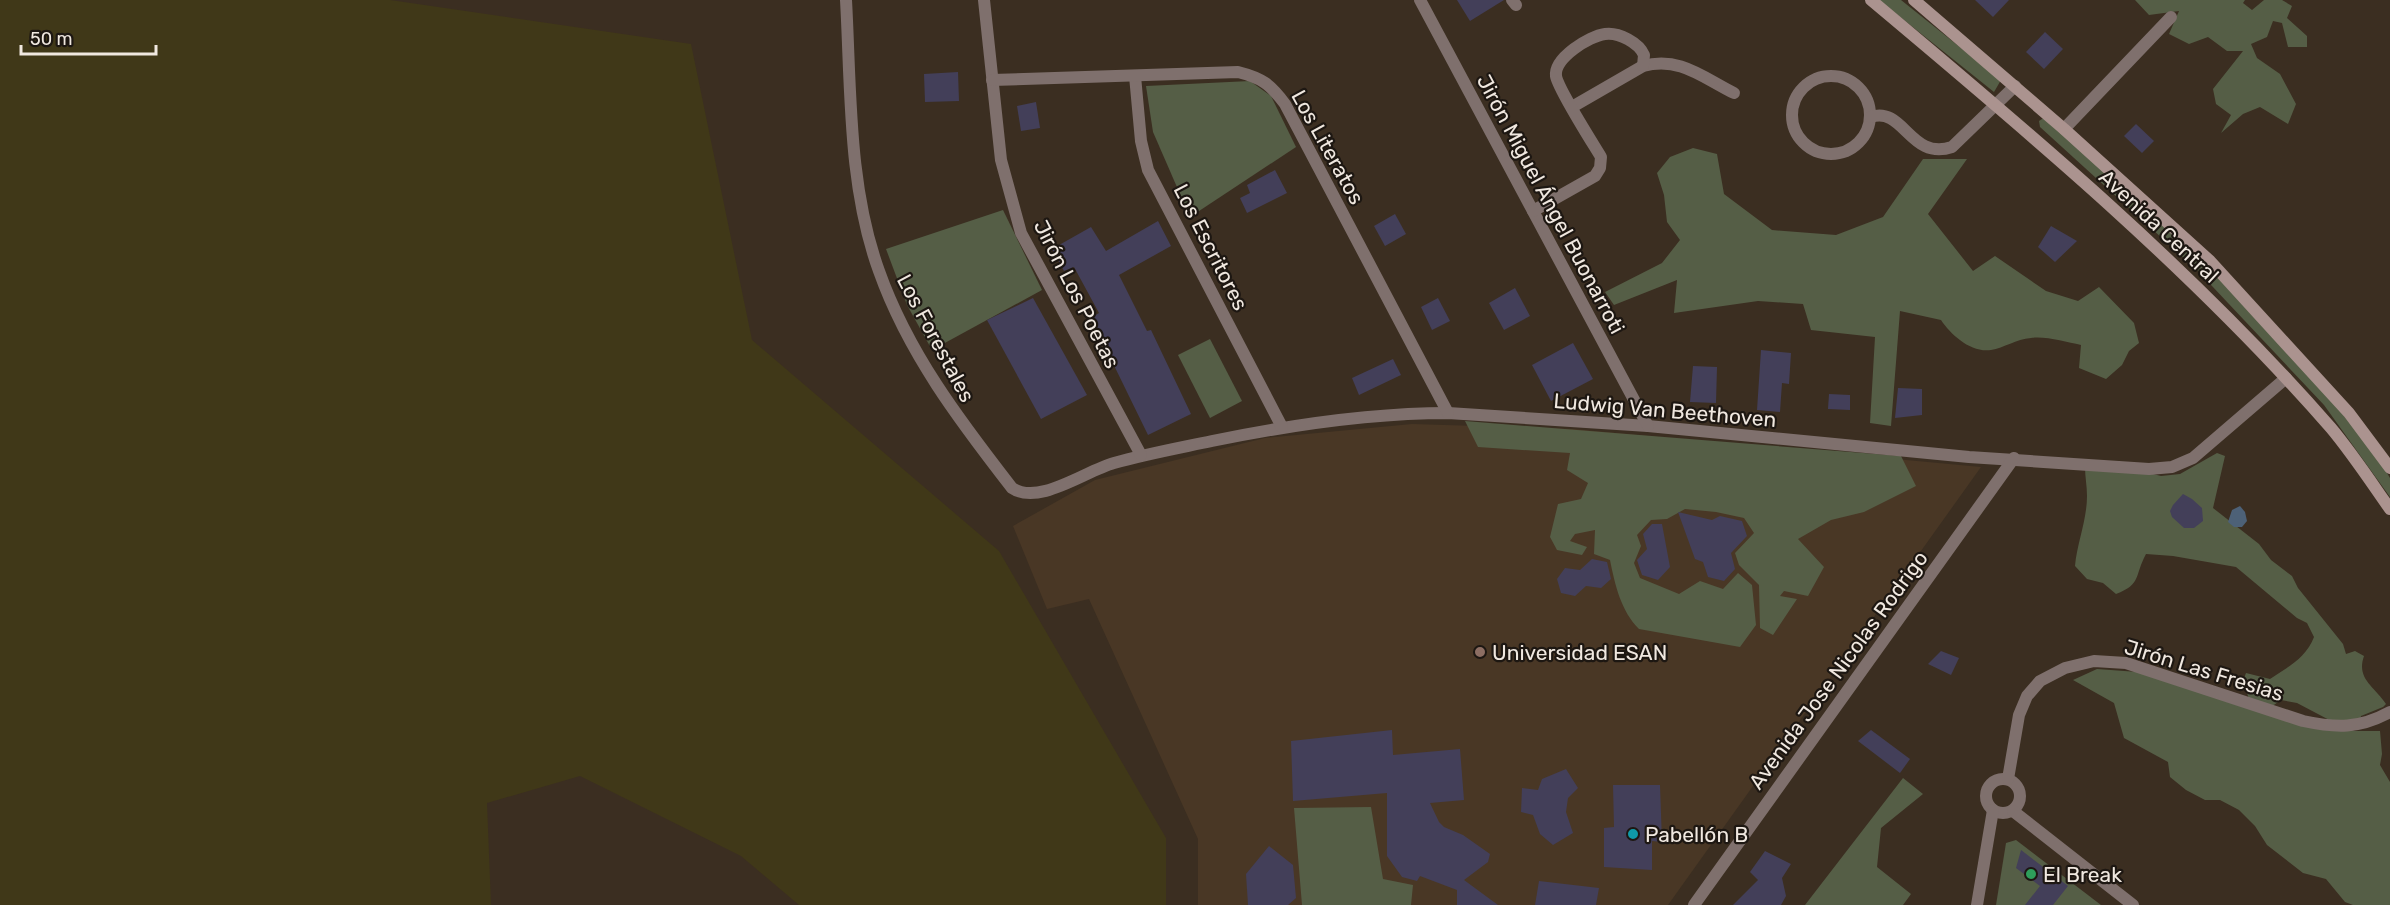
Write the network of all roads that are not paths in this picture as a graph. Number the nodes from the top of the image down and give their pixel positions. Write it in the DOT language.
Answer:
graph roads {
  1 [pos="846,0"];
  2 [pos="984,0"];
  3 [pos="1420,0"];
  4 [pos="1871,0"];
  5 [pos="1914,0"];
  6 [pos="2171,17"];
  7 [pos="1643,66"];
  8 [pos="1136,76"];
  9 [pos="992,80"];
  10 [pos="2015,86"];
  11 [pos="1734,93"];
  12 [pos="1996,104"];
  13 [pos="1572,107"];
  14 [pos="1871,117"];
  15 [pos="2064,129"];
  16 [pos="1533,211"];
  17 [pos="2286,378"];
  18 [pos="1448,413"];
  19 [pos="1648,426"];
  20 [pos="1282,427"];
  21 [pos="1140,455"];
  22 [pos="2014,458"];
  23 [pos="2390,468"];
  24 [pos="1021,494"];
  25 [pos="2390,509"];
  26 [pos="2390,712"];
  27 [pos="2008,779"];
  28 [pos="1993,810"];
  29 [pos="2013,811"];
  30 [pos="1694,905"];
  31 [pos="1977,905"];
  32 [pos="2133,905"];
  1 -- 24 [label="street, Los Forestales"];
  2 -- 9 [label="street, Jirón Los Poetas"];
  3 -- 16 [label="street, Jirón Miguel Ángel Buonarroti"];
  4 -- 12 [label="street, Avenida Central"];
  5 -- 10 [label="street, Avenida Central"];
  6 -- 15 [label="street"];
  7 -- 11 [label="street"];
  7 -- 13 [label="street"];
  7 -- 13 [label="street"];
  8 -- 9 [label="street, Los Literatos"];
  8 -- 18 [label="street, Los Literatos"];
  8 -- 20 [label="street, Los Escritores"];
  9 -- 21 [label="street, Jirón Los Poetas"];
  10 -- 12 [label="street"];
  10 -- 15 [label="street, Avenida Central"];
  12 -- 14 [label="street"];
  12 -- 17 [label="street, Avenida Central"];
  13 -- 16 [label="street"];
  14 -- 14 [label="street"];
  15 -- 23 [label="street, Avenida Central"];
  16 -- 19 [label="street, Jirón Miguel Ángel Buonarroti"];
  17 -- 22 [label="street, Ludwig Van Beethoven"];
  17 -- 25 [label="street, Avenida Central"];
  18 -- 19 [label="street, Ludwig Van Beethoven"];
  18 -- 20 [label="street, Ludwig Van Beethoven"];
  19 -- 22 [label="street, Ludwig Van Beethoven"];
  20 -- 21 [label="street, Ludwig Van Beethoven"];
  21 -- 24 [label="street, Ludwig Van Beethoven"];
  22 -- 30 [label="street, Avenida Jose Nicolas Rodrigo"];
  26 -- 27 [label="street, Jirón Las Fresias"];
  27 -- 28 [label="street"];
  27 -- 29 [label="street"];
  28 -- 29 [label="street"];
  28 -- 31 [label="street"];
  29 -- 32 [label="street"];
}
